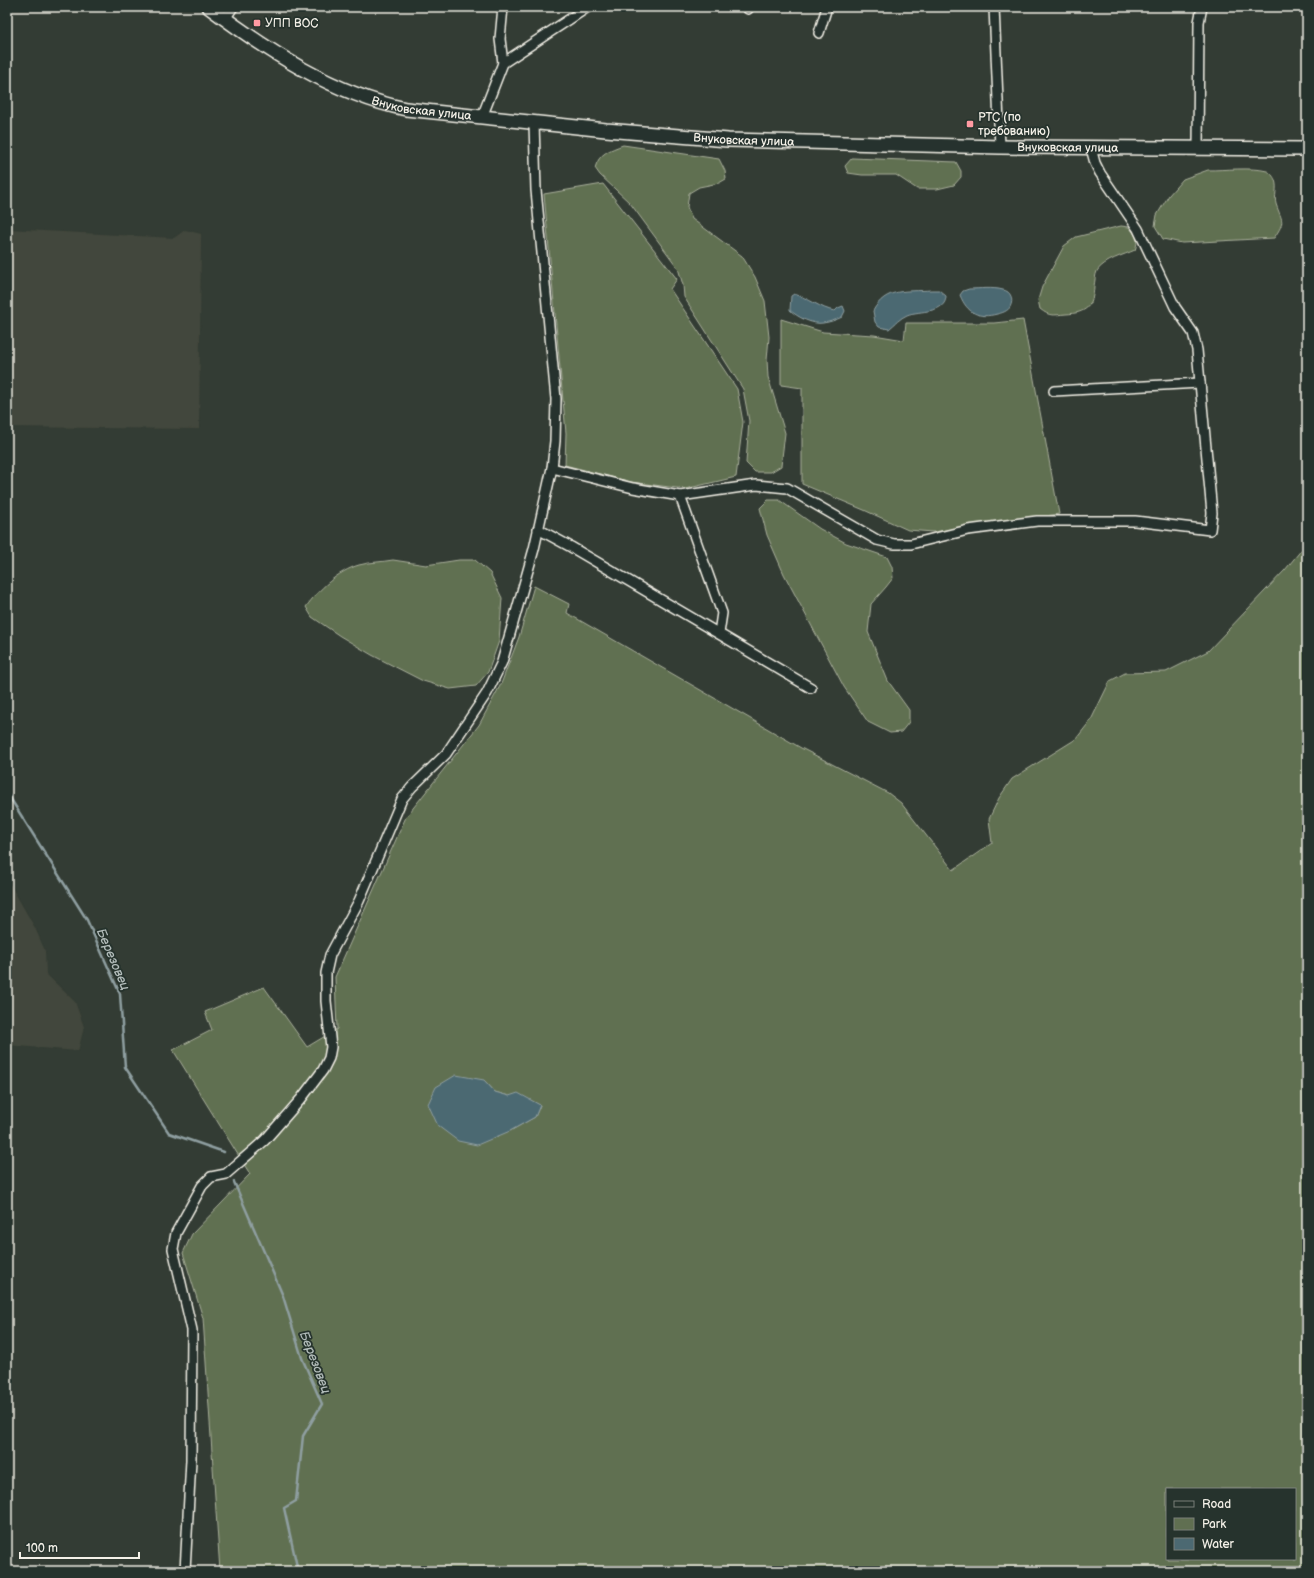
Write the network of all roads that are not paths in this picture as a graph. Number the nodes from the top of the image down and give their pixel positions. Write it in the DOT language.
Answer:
graph roads {
  1 [pos="209,7"];
  2 [pos="232,7"];
  3 [pos="504,7"];
  4 [pos="588,7"];
  5 [pos="828,7"];
  6 [pos="994,7"];
  7 [pos="1202,7"];
  8 [pos="225,19"];
  9 [pos="819,33"];
  10 [pos="503,63"];
  11 [pos="482,117"];
  12 [pos="534,123"];
  13 [pos="1000,147"];
  14 [pos="1091,148"];
  15 [pos="1198,149"];
  16 [pos="1307,149"];
  17 [pos="1200,383"];
  18 [pos="1054,390"];
  19 [pos="552,468"];
  20 [pos="680,496"];
  21 [pos="538,529"];
  22 [pos="719,634"];
  23 [pos="811,688"];
  24 [pos="186,1571"];
  1 -- 8 [label="main road, Внуковская улица"];
  2 -- 8 [label="street"];
  3 -- 10 [label="street"];
  4 -- 10 [label="street"];
  5 -- 9 [label="street"];
  6 -- 13 [label="street"];
  7 -- 15 [label="street"];
  8 -- 11 [label="main road, Внуковская улица"];
  10 -- 11 [label="street"];
  11 -- 12 [label="main road, Внуковская улица"];
  12 -- 13 [label="main road, Внуковская улица"];
  12 -- 19 [label="street"];
  13 -- 14 [label="main road, Внуковская улица"];
  14 -- 15 [label="main road, Внуковская улица"];
  14 -- 17 [label="street"];
  15 -- 16 [label="main road, Внуковская улица"];
  17 -- 18 [label="street"];
  17 -- 20 [label="street"];
  19 -- 20 [label="street"];
  19 -- 21 [label="street"];
  20 -- 22 [label="street"];
  21 -- 22 [label="street"];
  21 -- 24 [label="street"];
  22 -- 23 [label="street"];
}
